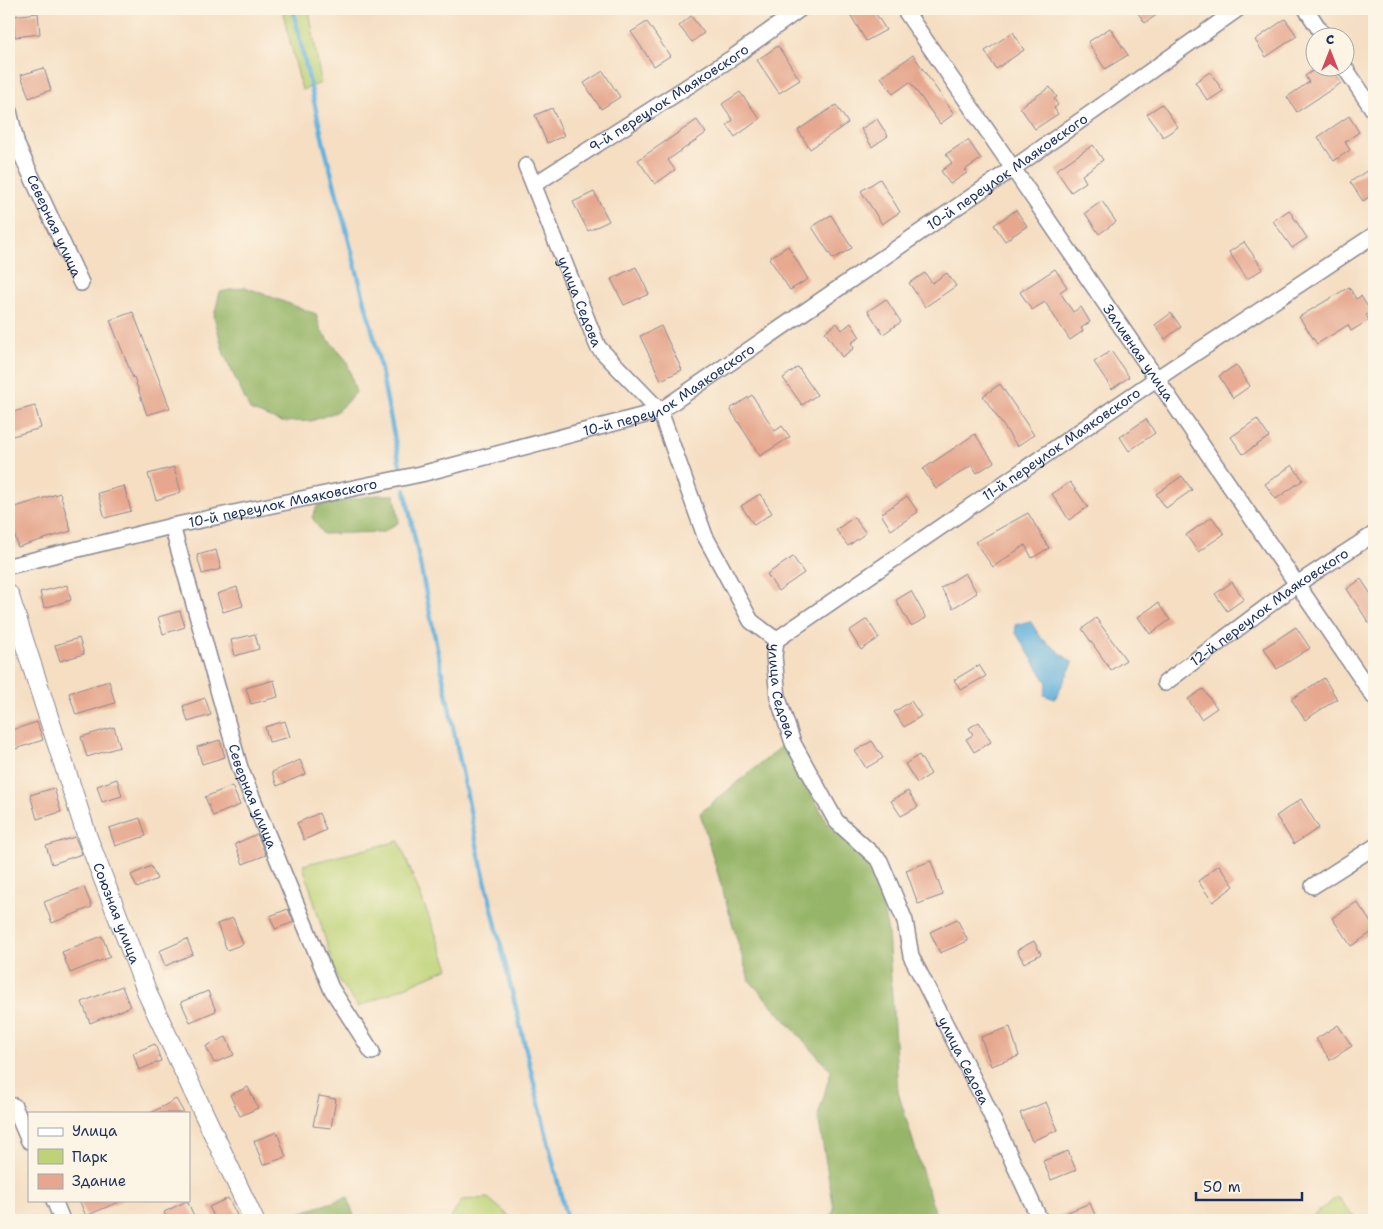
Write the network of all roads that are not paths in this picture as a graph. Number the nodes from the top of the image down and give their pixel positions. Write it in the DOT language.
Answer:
graph roads {
  1 [pos="800,9"];
  2 [pos="904,9"];
  3 [pos="1238,9"];
  4 [pos="1306,9"];
  5 [pos="1318,28"];
  6 [pos="1352,78"];
  7 [pos="9,111"];
  8 [pos="1374,111"];
  9 [pos="526,166"];
  10 [pos="1012,169"];
  11 [pos="535,184"];
  12 [pos="1374,235"];
  13 [pos="81,283"];
  14 [pos="1156,379"];
  15 [pos="660,411"];
  16 [pos="172,526"];
  17 [pos="1374,534"];
  18 [pos="9,566"];
  19 [pos="1297,584"];
  20 [pos="9,595"];
  21 [pos="776,640"];
  22 [pos="1165,683"];
  23 [pos="1374,697"];
  24 [pos="1374,847"];
  25 [pos="1313,886"];
  26 [pos="372,1052"];
  27 [pos="14,1106"];
  28 [pos="28,1139"];
  29 [pos="55,1202"];
  30 [pos="62,1220"];
  31 [pos="254,1220"];
  32 [pos="1040,1220"];
  1 -- 11 [label="street, 9-й переулок Маяковского"];
  2 -- 10 [label="street, Заливная улица"];
  3 -- 10 [label="street, 10-й переулок Маяковского"];
  4 -- 5 [label="street"];
  6 -- 8 [label="street"];
  7 -- 13 [label="street, Северная улица"];
  9 -- 11 [label="street, улица Седова"];
  10 -- 14 [label="street, Заливная улица"];
  10 -- 15 [label="street, 10-й переулок Маяковского"];
  11 -- 15 [label="street, улица Седова"];
  12 -- 14 [label="street, 11-й переулок Маяковского"];
  14 -- 19 [label="street, Заливная улица"];
  14 -- 21 [label="street, 11-й переулок Маяковского"];
  15 -- 16 [label="street, 10-й переулок Маяковского"];
  15 -- 21 [label="street, улица Седова"];
  16 -- 18 [label="street, 10-й переулок Маяковского"];
  16 -- 26 [label="street, Северная улица"];
  17 -- 19 [label="street, 12-й переулок Маяковского"];
  19 -- 22 [label="street, 12-й переулок Маяковского"];
  19 -- 23 [label="street, Заливная улица"];
  20 -- 31 [label="street, Союзная улица"];
  21 -- 32 [label="street, улица Седова"];
  24 -- 25 [label="street"];
  27 -- 28 [label="street"];
  29 -- 30 [label="street"];
}
